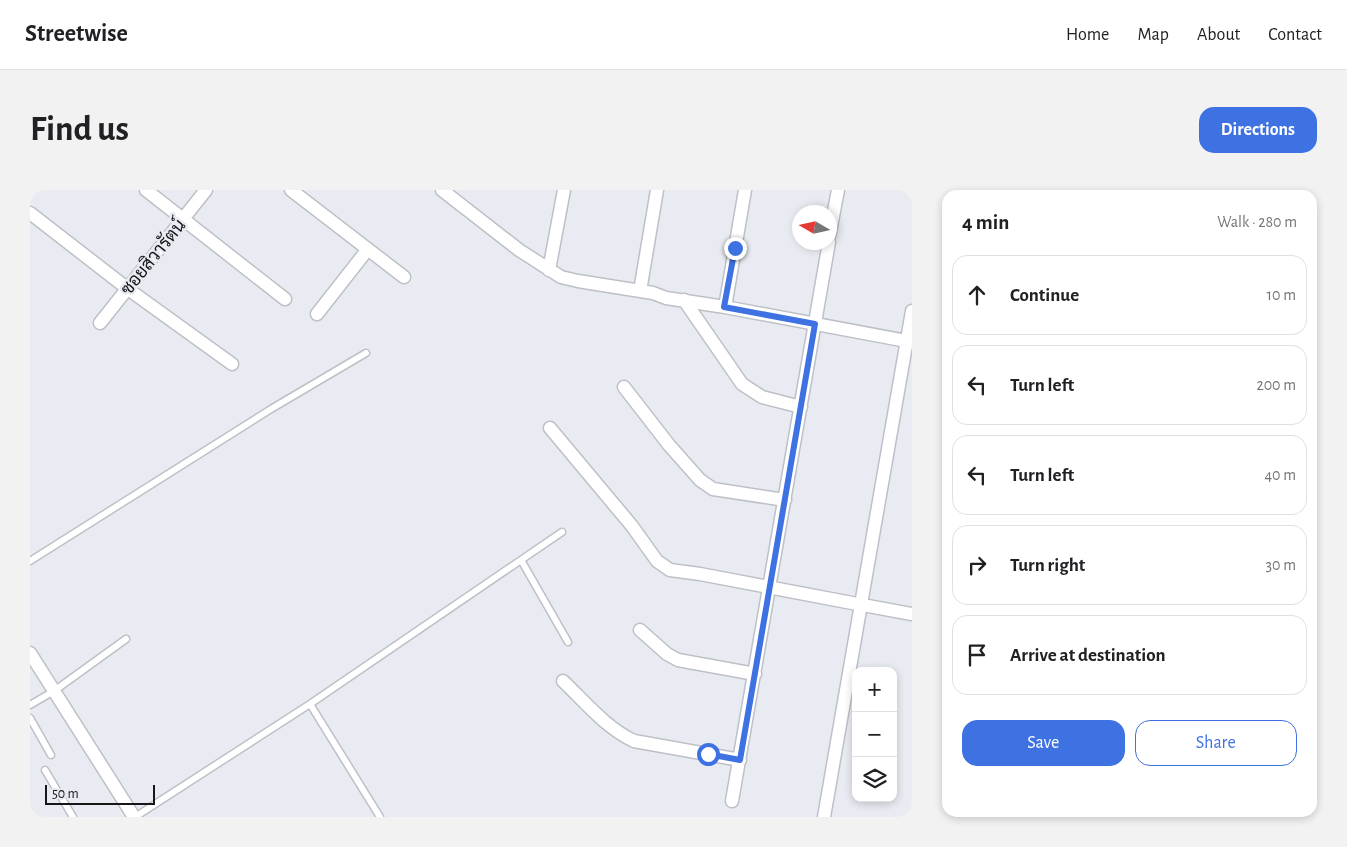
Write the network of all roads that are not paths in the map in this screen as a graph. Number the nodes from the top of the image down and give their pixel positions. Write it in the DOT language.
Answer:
graph roads {
  1 [pos="146,190"];
  2 [pos="206,190"];
  3 [pos="291,190"];
  4 [pos="442,190"];
  5 [pos="564,190"];
  6 [pos="657,190"];
  7 [pos="745,190"];
  8 [pos="838,190"];
  9 [pos="835,205"];
  10 [pos="30,213"];
  11 [pos="184,218"];
  12 [pos="368,249"];
  13 [pos="828,250"];
  14 [pos="549,270"];
  15 [pos="404,277"];
  16 [pos="128,288"];
  17 [pos="640,291"];
  18 [pos="285,300"];
  19 [pos="684,300"];
  20 [pos="724,307"];
  21 [pos="912,311"];
  22 [pos="317,314"];
  23 [pos="100,323"];
  24 [pos="815,324"];
  25 [pos="910,342"];
  26 [pos="366,353"];
  27 [pos="232,364"];
  28 [pos="624,387"];
  29 [pos="801,407"];
  30 [pos="550,428"];
  31 [pos="785,500"];
  32 [pos="562,532"];
  33 [pos="521,560"];
  34 [pos="30,561"];
  35 [pos="770,587"];
  36 [pos="862,605"];
  37 [pos="912,614"];
  38 [pos="640,630"];
  39 [pos="126,639"];
  40 [pos="568,642"];
  41 [pos="30,653"];
  42 [pos="755,674"];
  43 [pos="562,681"];
  44 [pos="54,691"];
  45 [pos="310,704"];
  46 [pos="30,705"];
  47 [pos="30,718"];
  48 [pos="51,755"];
  49 [pos="740,760"];
  50 [pos="45,770"];
  51 [pos="732,801"];
  52 [pos="73,817"];
  53 [pos="134,817"];
  54 [pos="380,817"];
  55 [pos="824,817"];
  1 -- 11 [label="street"];
  2 -- 11 [label="street, ซอยสิวารัตน์"];
  3 -- 12 [label="street"];
  4 -- 14 [label="street"];
  5 -- 14 [label="street"];
  6 -- 17 [label="street"];
  7 -- 20 [label="street"];
  8 -- 9 [label="street"];
  10 -- 16 [label="street"];
  11 -- 16 [label="street, ซอยสิวารัตน์"];
  11 -- 18 [label="street"];
  12 -- 15 [label="street"];
  12 -- 22 [label="street"];
  13 -- 24 [label="street"];
  14 -- 17 [label="street"];
  16 -- 23 [label="street, ซอยสิวารัตน์"];
  16 -- 27 [label="street"];
  17 -- 19 [label="street"];
  19 -- 20 [label="street"];
  19 -- 29 [label="street"];
  20 -- 24 [label="street"];
  21 -- 25 [label="street"];
  24 -- 25 [label="street"];
  24 -- 29 [label="street"];
  25 -- 36 [label="street"];
  26 -- 34 [label="lane"];
  28 -- 31 [label="street"];
  29 -- 31 [label="street"];
  30 -- 35 [label="street"];
  31 -- 35 [label="street"];
  32 -- 33 [label="lane"];
  33 -- 40 [label="lane"];
  33 -- 45 [label="lane"];
  35 -- 36 [label="street"];
  35 -- 42 [label="street"];
  36 -- 37 [label="street"];
  36 -- 55 [label="street"];
  38 -- 42 [label="street"];
  39 -- 44 [label="lane"];
  41 -- 44 [label="street"];
  42 -- 49 [label="street"];
  43 -- 49 [label="street"];
  44 -- 46 [label="lane"];
  44 -- 53 [label="street"];
  45 -- 53 [label="lane"];
  45 -- 54 [label="lane"];
  47 -- 48 [label="lane"];
  49 -- 51 [label="street"];
  50 -- 52 [label="lane"];
}
